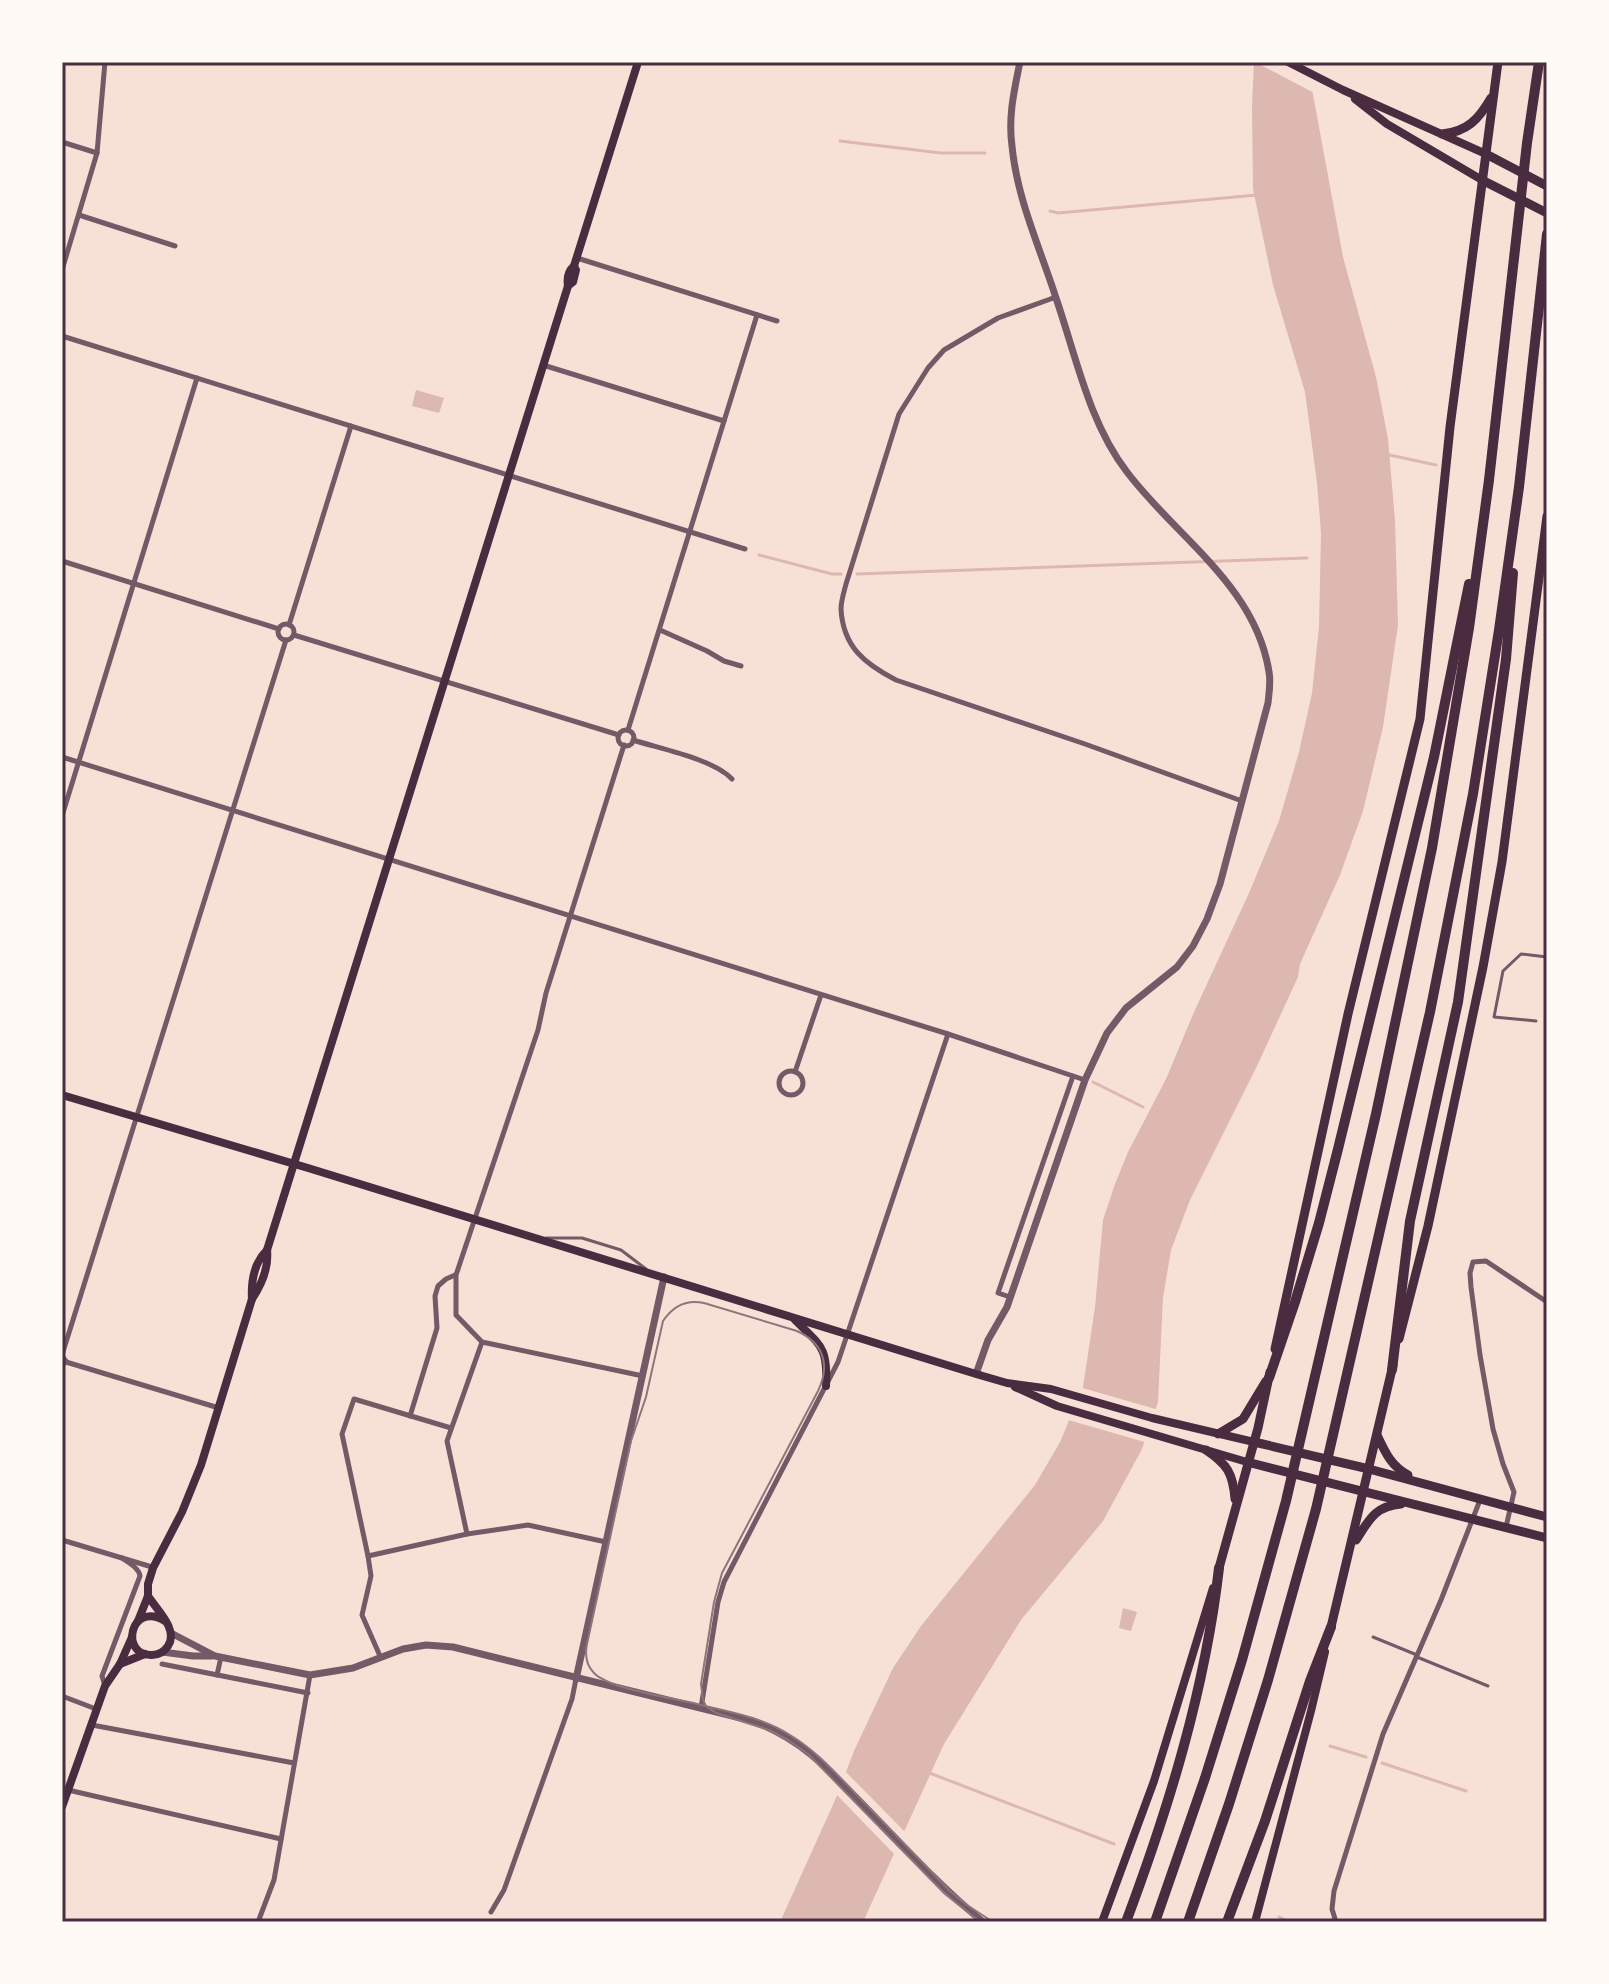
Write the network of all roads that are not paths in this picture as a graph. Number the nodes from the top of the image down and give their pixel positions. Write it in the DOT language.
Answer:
graph roads {
  1 [pos="105,62"];
  2 [pos="638,62"];
  3 [pos="1020,62"];
  4 [pos="1288,62"];
  5 [pos="1498,62"];
  6 [pos="1537,62"];
  7 [pos="1343,90"];
  8 [pos="1494,91"];
  9 [pos="1442,134"];
  10 [pos="62,142"];
  11 [pos="97,153"];
  12 [pos="1486,154"];
  13 [pos="1482,180"];
  14 [pos="1547,186"];
  15 [pos="1547,213"];
  16 [pos="79,215"];
  17 [pos="1546,239"];
  18 [pos="175,246"];
  19 [pos="576,262"];
  20 [pos="62,270"];
  21 [pos="1056,297"];
  22 [pos="757,315"];
  23 [pos="777,321"];
  24 [pos="62,336"];
  25 [pos="543,365"];
  26 [pos="197,378"];
  27 [pos="724,421"];
  28 [pos="351,426"];
  29 [pos="509,476"];
  30 [pos="1489,480"];
  31 [pos="1519,487"];
  32 [pos="1547,516"];
  33 [pos="690,532"];
  34 [pos="745,549"];
  35 [pos="62,561"];
  36 [pos="132,584"];
  37 [pos="289,625"];
  38 [pos="279,629"];
  39 [pos="660,630"];
  40 [pos="294,635"];
  41 [pos="286,640"];
  42 [pos="741,666"];
  43 [pos="445,681"];
  44 [pos="628,730"];
  45 [pos="619,735"];
  46 [pos="633,740"];
  47 [pos="624,745"];
  48 [pos="62,757"];
  49 [pos="79,762"];
  50 [pos="732,779"];
  51 [pos="1242,801"];
  52 [pos="233,810"];
  53 [pos="62,816"];
  54 [pos="388,859"];
  55 [pos="570,917"];
  56 [pos="1547,957"];
  57 [pos="821,995"];
  58 [pos="1536,1021"];
  59 [pos="948,1034"];
  60 [pos="795,1072"];
  61 [pos="1073,1076"];
  62 [pos="1085,1080"];
  63 [pos="62,1095"];
  64 [pos="135,1117"];
  65 [pos="294,1164"];
  66 [pos="474,1219"];
  67 [pos="538,1239"];
  68 [pos="652,1273"];
  69 [pos="456,1275"];
  70 [pos="664,1277"];
  71 [pos="1010,1297"];
  72 [pos="1547,1302"];
  73 [pos="791,1317"];
  74 [pos="848,1334"];
  75 [pos="482,1342"];
  76 [pos="63,1360"];
  77 [pos="1392,1370"];
  78 [pos="976,1374"];
  79 [pos="643,1376"];
  80 [pos="1269,1378"];
  81 [pos="1007,1383"];
  82 [pos="826,1386"];
  83 [pos="220,1408"];
  84 [pos="410,1416"];
  85 [pos="451,1428"];
  86 [pos="1218,1434"];
  87 [pos="1377,1435"];
  88 [pos="1254,1442"];
  89 [pos="1206,1450"];
  90 [pos="1247,1462"];
  91 [pos="1369,1469"];
  92 [pos="1426,1485"];
  93 [pos="1364,1492"];
  94 [pos="1480,1500"];
  95 [pos="1410,1504"];
  96 [pos="1235,1507"];
  97 [pos="1511,1508"];
  98 [pos="1547,1517"];
  99 [pos="1473,1518"];
  100 [pos="1506,1527"];
  101 [pos="467,1534"];
  102 [pos="1547,1538"];
  103 [pos="62,1540"];
  104 [pos="606,1542"];
  105 [pos="1351,1546"];
  106 [pos="368,1556"];
  107 [pos="122,1558"];
  108 [pos="153,1568"];
  109 [pos="1219,1568"];
  110 [pos="148,1596"];
  111 [pos="138,1621"];
  112 [pos="165,1621"];
  113 [pos="1331,1627"];
  114 [pos="171,1633"];
  115 [pos="132,1637"];
  116 [pos="1373,1637"];
  117 [pos="162,1652"];
  118 [pos="145,1654"];
  119 [pos="218,1656"];
  120 [pos="380,1656"];
  121 [pos="1416,1656"];
  122 [pos="120,1664"];
  123 [pos="162,1664"];
  124 [pos="217,1675"];
  125 [pos="310,1675"];
  126 [pos="576,1679"];
  127 [pos="105,1686"];
  128 [pos="1488,1686"];
  129 [pos="308,1693"];
  130 [pos="62,1696"];
  131 [pos="701,1708"];
  132 [pos="97,1710"];
  133 [pos="92,1725"];
  134 [pos="294,1763"];
  135 [pos="68,1790"];
  136 [pos="62,1807"];
  137 [pos="281,1839"];
  138 [pos="967,1908"];
  139 [pos="491,1912"];
  140 [pos="258,1922"];
  141 [pos="983,1922"];
  142 [pos="993,1922"];
  143 [pos="1102,1922"];
  144 [pos="1126,1922"];
  145 [pos="1155,1922"];
  146 [pos="1188,1922"];
  147 [pos="1227,1922"];
  148 [pos="1255,1922"];
  149 [pos="1336,1922"];
  1 -- 11 [label="street"];
  2 -- 19 [label="main road"];
  3 -- 21 [label="street"];
  4 -- 7 [label="main road"];
  5 -- 8 [label="main road"];
  6 -- 30 [label="highway"];
  7 -- 9 [label="main road"];
  7 -- 13 [label="main road"];
  8 -- 9 [label="main road"];
  8 -- 12 [label="main road"];
  9 -- 12 [label="main road"];
  10 -- 11 [label="street"];
  11 -- 16 [label="street"];
  12 -- 13 [label="main road"];
  12 -- 14 [label="main road"];
  13 -- 15 [label="main road"];
  13 -- 80 [label="main road"];
  16 -- 18 [label="street"];
  16 -- 20 [label="street"];
  17 -- 31 [label="highway"];
  19 -- 22 [label="street"];
  19 -- 25 [label="main road"];
  21 -- 51 [label="street"];
  21 -- 51 [label="street"];
  22 -- 23 [label="street"];
  22 -- 27 [label="street"];
  24 -- 26 [label="street"];
  25 -- 27 [label="street"];
  25 -- 29 [label="main road"];
  26 -- 28 [label="street"];
  26 -- 36 [label="street"];
  27 -- 33 [label="street"];
  28 -- 29 [label="street"];
  28 -- 37 [label="street"];
  29 -- 33 [label="street"];
  29 -- 43 [label="main road"];
  30 -- 80 [label="highway"];
  30 -- 145 [label="highway"];
  31 -- 77 [label="highway"];
  31 -- 146 [label="highway"];
  32 -- 77 [label="main road"];
  33 -- 34 [label="street"];
  33 -- 39 [label="street"];
  35 -- 36 [label="street"];
  36 -- 38 [label="street"];
  36 -- 49 [label="street"];
  37 -- 38 [label="street"];
  37 -- 40 [label="street"];
  38 -- 41 [label="street"];
  39 -- 42 [label="street"];
  39 -- 44 [label="street"];
  40 -- 41 [label="street"];
  40 -- 43 [label="street"];
  41 -- 52 [label="street"];
  43 -- 45 [label="street"];
  43 -- 54 [label="main road"];
  44 -- 45 [label="street"];
  44 -- 46 [label="street"];
  45 -- 47 [label="street"];
  46 -- 47 [label="street"];
  46 -- 50 [label="street"];
  47 -- 55 [label="street"];
  48 -- 49 [label="street"];
  49 -- 52 [label="street"];
  49 -- 53 [label="street"];
  51 -- 62 [label="street"];
  52 -- 54 [label="street"];
  52 -- 64 [label="street"];
  54 -- 55 [label="street"];
  54 -- 65 [label="main road"];
  55 -- 57 [label="street"];
  55 -- 66 [label="street"];
  56 -- 58 [label="lane"];
  57 -- 59 [label="street"];
  57 -- 60 [label="street"];
  59 -- 61 [label="street"];
  59 -- 74 [label="street"];
  60 -- 60 [label="street"];
  61 -- 62 [label="street"];
  61 -- 71 [label="street"];
  62 -- 71 [label="street"];
  63 -- 64 [label="main road"];
  64 -- 65 [label="main road"];
  64 -- 76 [label="street"];
  65 -- 66 [label="main road"];
  65 -- 83 [label="main road"];
  66 -- 67 [label="main road"];
  66 -- 69 [label="street"];
  67 -- 68 [label="main road"];
  67 -- 68 [label="lane"];
  68 -- 70 [label="main road"];
  69 -- 75 [label="street"];
  69 -- 84 [label="street"];
  70 -- 73 [label="main road"];
  70 -- 79 [label="street"];
  71 -- 78 [label="street"];
  72 -- 97 [label="street"];
  73 -- 74 [label="main road"];
  73 -- 82 [label="main road"];
  74 -- 78 [label="main road"];
  74 -- 82 [label="street"];
  75 -- 79 [label="street"];
  75 -- 85 [label="street"];
  76 -- 83 [label="street"];
  77 -- 87 [label="main road"];
  78 -- 81 [label="main road"];
  79 -- 104 [label="street"];
  80 -- 86 [label="main road"];
  80 -- 88 [label="main road"];
  81 -- 86 [label="main road"];
  81 -- 89 [label="main road"];
  82 -- 131 [label="street"];
  83 -- 108 [label="main road"];
  84 -- 85 [label="street"];
  84 -- 106 [label="street"];
  85 -- 101 [label="street"];
  86 -- 88 [label="main road"];
  87 -- 91 [label="main road"];
  87 -- 92 [label="main road"];
  88 -- 90 [label="main road"];
  88 -- 91 [label="main road"];
  89 -- 90 [label="main road"];
  89 -- 96 [label="main road"];
  90 -- 93 [label="main road"];
  90 -- 96 [label="main road"];
  91 -- 92 [label="main road"];
  91 -- 93 [label="main road"];
  92 -- 94 [label="main road"];
  93 -- 95 [label="main road"];
  93 -- 105 [label="main road"];
  94 -- 97 [label="main road"];
  94 -- 99 [label="street"];
  95 -- 99 [label="main road"];
  95 -- 105 [label="main road"];
  96 -- 109 [label="main road"];
  97 -- 98 [label="main road"];
  97 -- 100 [label="street"];
  99 -- 100 [label="main road"];
  99 -- 121 [label="street"];
  100 -- 102 [label="main road"];
  101 -- 104 [label="street"];
  101 -- 106 [label="street"];
  103 -- 107 [label="street"];
  104 -- 126 [label="street"];
  105 -- 113 [label="main road"];
  106 -- 120 [label="street"];
  107 -- 108 [label="street"];
  107 -- 127 [label="street"];
  108 -- 110 [label="main road"];
  109 -- 143 [label="main road"];
  109 -- 144 [label="highway"];
  110 -- 111 [label="main road"];
  110 -- 112 [label="main road"];
  111 -- 112 [label="main road"];
  111 -- 115 [label="main road"];
  112 -- 114 [label="main road"];
  113 -- 147 [label="highway"];
  113 -- 148 [label="main road"];
  114 -- 117 [label="main road"];
  114 -- 119 [label="street"];
  115 -- 118 [label="main road"];
  115 -- 122 [label="main road"];
  116 -- 121 [label="lane"];
  117 -- 118 [label="main road"];
  117 -- 119 [label="street"];
  118 -- 122 [label="main road"];
  119 -- 124 [label="street"];
  119 -- 125 [label="street"];
  120 -- 125 [label="street"];
  120 -- 126 [label="street"];
  121 -- 128 [label="lane"];
  121 -- 149 [label="street"];
  122 -- 127 [label="main road"];
  123 -- 124 [label="street"];
  124 -- 129 [label="street"];
  125 -- 129 [label="street"];
  126 -- 131 [label="street"];
  126 -- 139 [label="street"];
  127 -- 132 [label="main road"];
  129 -- 134 [label="street"];
  130 -- 132 [label="street"];
  131 -- 138 [label="street"];
  132 -- 133 [label="main road"];
  133 -- 134 [label="street"];
  133 -- 135 [label="main road"];
  134 -- 137 [label="street"];
  135 -- 136 [label="main road"];
  135 -- 137 [label="street"];
  137 -- 140 [label="street"];
  138 -- 141 [label="street"];
  138 -- 142 [label="street"];
}
